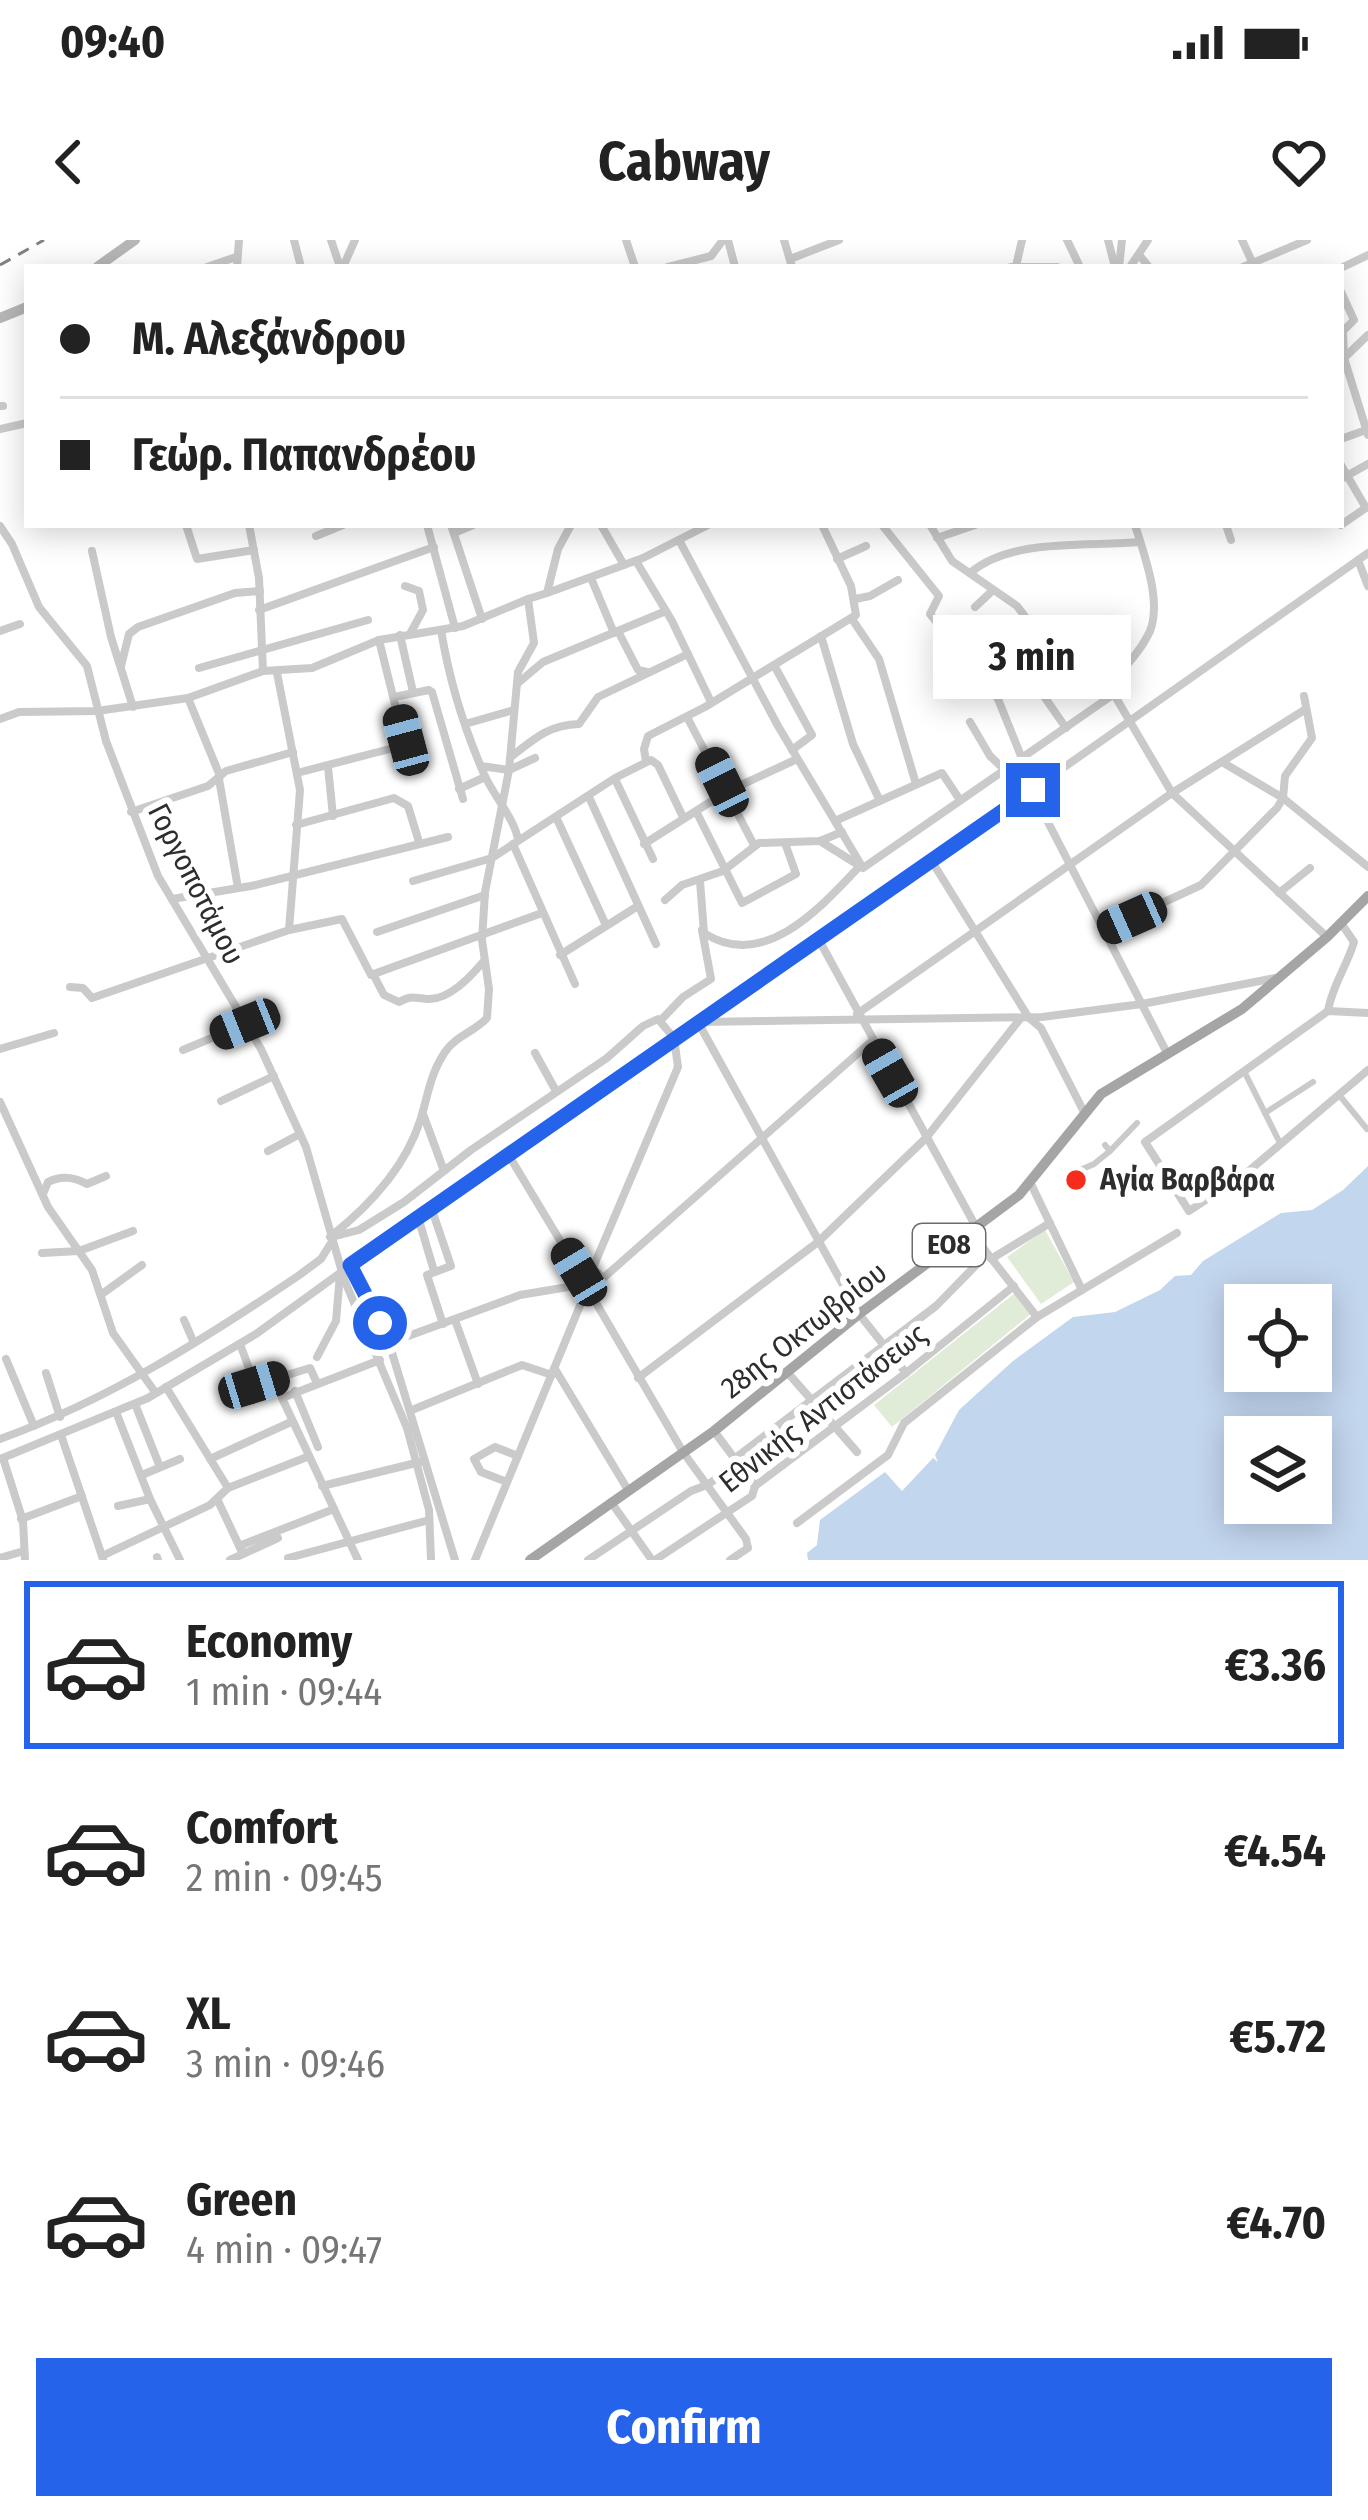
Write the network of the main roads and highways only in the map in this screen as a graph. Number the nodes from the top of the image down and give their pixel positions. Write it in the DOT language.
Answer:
graph roads {
  1 [pos="135,240"];
  2 [pos="102,264"];
  3 [pos="1368,896"];
  4 [pos="534,1559"];
  1 -- 2 [label="main road"];
  3 -- 4 [label="main road, 28ης Οκτωβρίου / ΕΟ8"];
}
